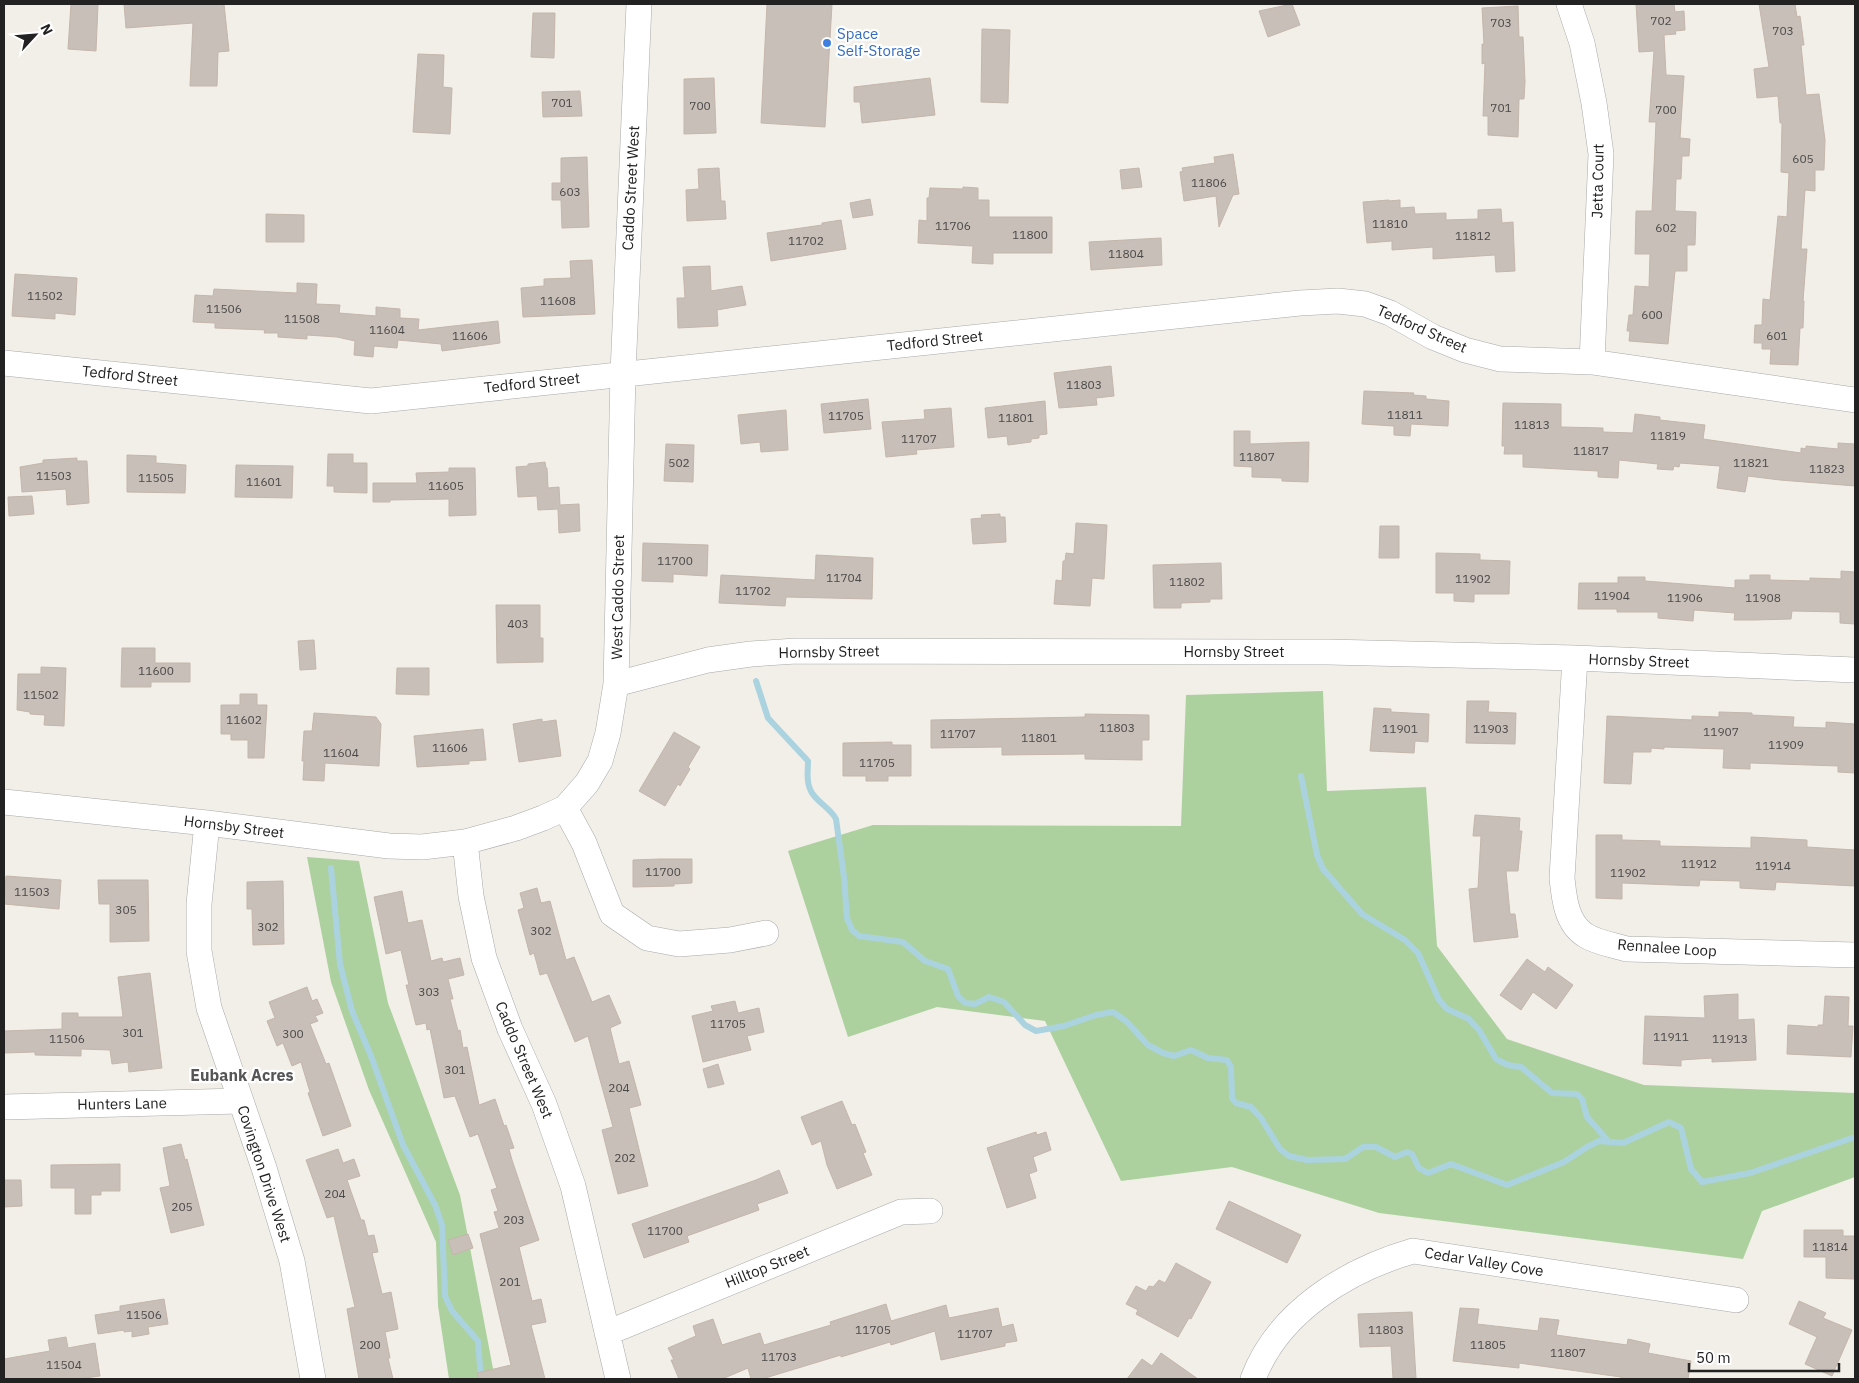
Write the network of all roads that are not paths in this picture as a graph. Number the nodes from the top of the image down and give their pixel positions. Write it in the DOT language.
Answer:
graph roads {
  1 [pos="639,4"];
  2 [pos="1569,4"];
  3 [pos="1592,362"];
  4 [pos="4,364"];
  5 [pos="623,373"];
  6 [pos="1855,400"];
  7 [pos="1575,658"];
  8 [pos="1855,670"];
  9 [pos="616,684"];
  10 [pos="4,802"];
  11 [pos="565,808"];
  12 [pos="207,823"];
  13 [pos="465,842"];
  14 [pos="766,933"];
  15 [pos="1855,955"];
  16 [pos="240,1101"];
  17 [pos="4,1107"];
  18 [pos="930,1211"];
  19 [pos="1736,1300"];
  20 [pos="607,1333"];
  21 [pos="313,1379"];
  22 [pos="618,1379"];
  23 [pos="1253,1379"];
  1 -- 5 [label="street, Caddo Street West"];
  2 -- 3 [label="street, Jetta Court"];
  3 -- 5 [label="street, Tedford Street"];
  3 -- 6 [label="street, Tedford Street"];
  4 -- 5 [label="street, Tedford Street"];
  5 -- 9 [label="street, West Caddo Street"];
  7 -- 8 [label="street, Hornsby Street"];
  7 -- 9 [label="street, Hornsby Street"];
  7 -- 15 [label="street, Rennalee Loop"];
  9 -- 11 [label="street, West Caddo Street"];
  10 -- 12 [label="street, Hornsby Street"];
  11 -- 13 [label="street"];
  11 -- 14 [label="street"];
  12 -- 13 [label="street, Hornsby Street"];
  12 -- 16 [label="street, Covington Drive West"];
  13 -- 20 [label="street, Caddo Street West"];
  16 -- 17 [label="street, Hunters Lane"];
  16 -- 21 [label="street, Covington Drive West"];
  18 -- 20 [label="street, Hilltop Street"];
  19 -- 23 [label="street, Cedar Valley Cove"];
  20 -- 22 [label="street, Caddo Street West"];
}
